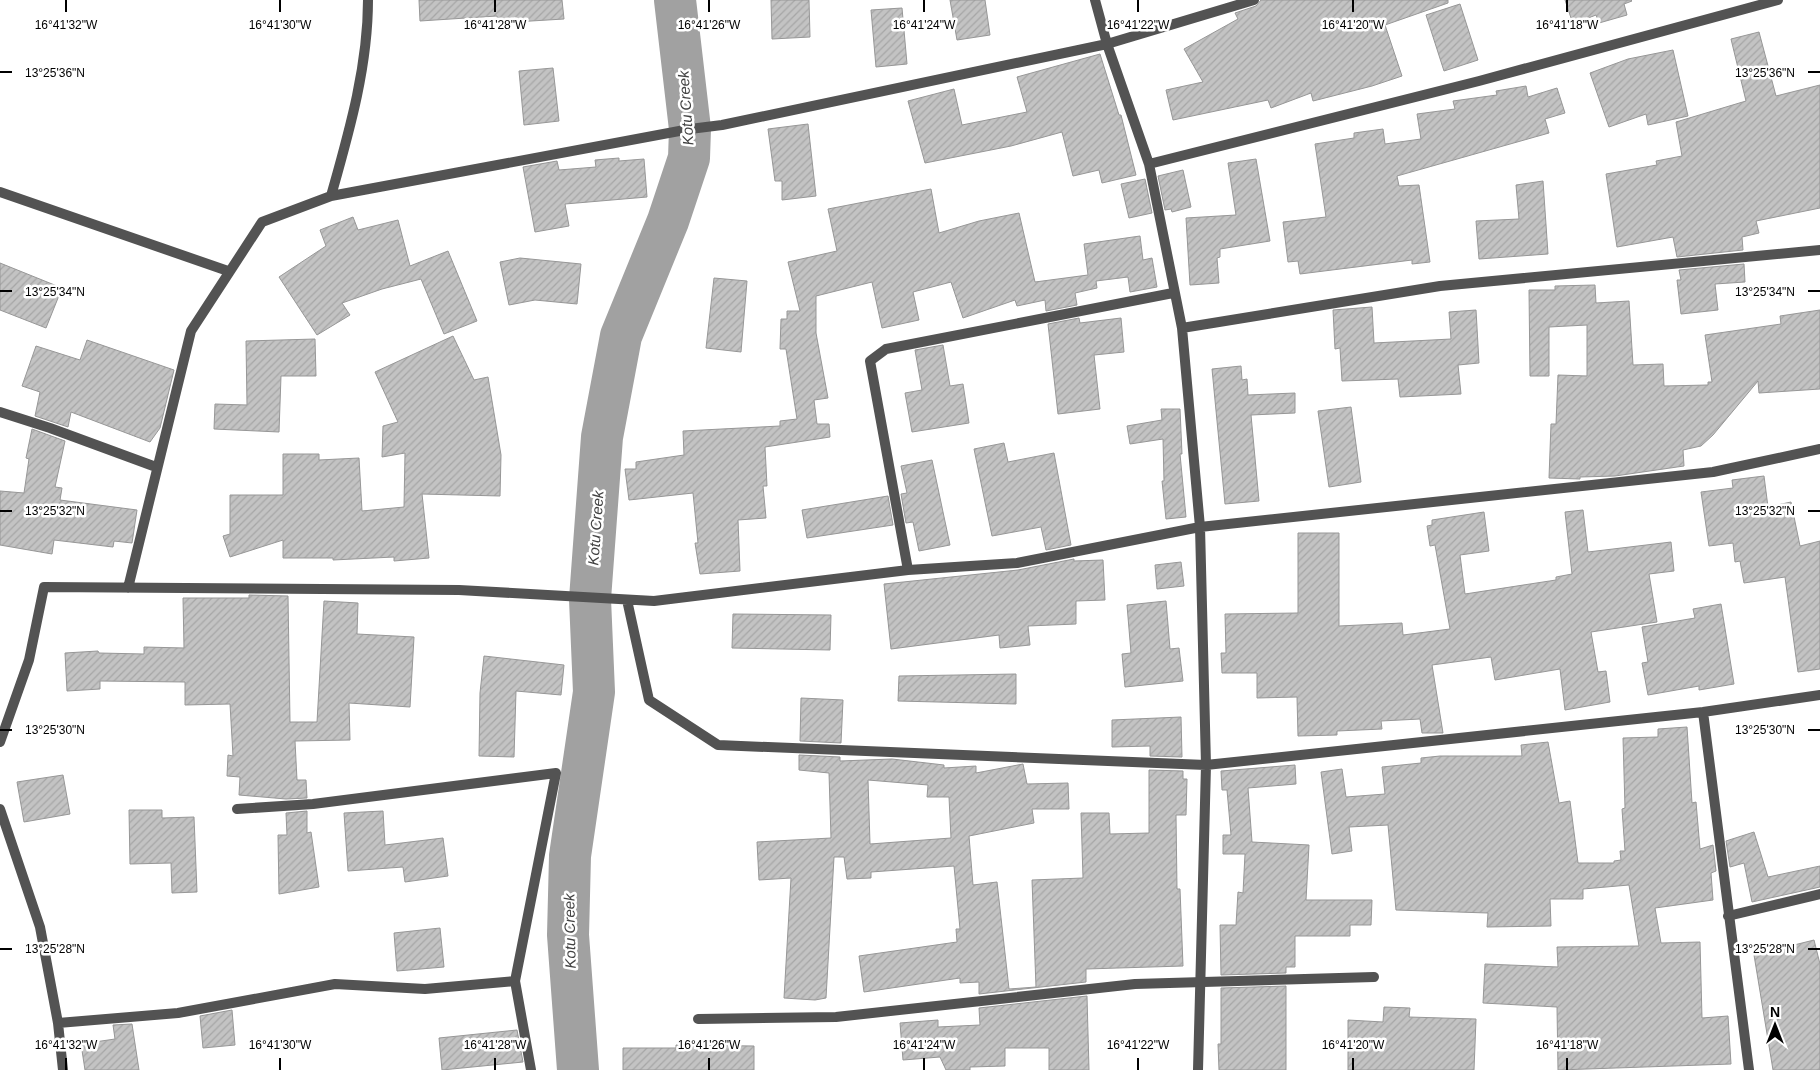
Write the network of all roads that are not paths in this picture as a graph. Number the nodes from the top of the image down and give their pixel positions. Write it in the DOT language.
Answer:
graph roads {
  1 [pos="368,0"];
  2 [pos="1095,0"];
  3 [pos="1254,0"];
  4 [pos="1778,0"];
  5 [pos="1107,44"];
  6 [pos="1149,164"];
  7 [pos="0,192"];
  8 [pos="330,196"];
  9 [pos="1820,250"];
  10 [pos="228,271"];
  11 [pos="1173,293"];
  12 [pos="1182,328"];
  13 [pos="0,412"];
  14 [pos="1820,450"];
  15 [pos="156,467"];
  16 [pos="1200,527"];
  17 [pos="908,570"];
  18 [pos="128,588"];
  19 [pos="627,600"];
  20 [pos="1820,695"];
  21 [pos="1703,712"];
  22 [pos="0,742"];
  23 [pos="1206,765"];
  24 [pos="0,809"];
  25 [pos="237,809"];
  26 [pos="1820,894"];
  27 [pos="1728,916"];
  28 [pos="1374,977"];
  29 [pos="515,981"];
  30 [pos="1200,984"];
  31 [pos="698,1019"];
  32 [pos="58,1023"];
  33 [pos="64,1070"];
  34 [pos="531,1070"];
  35 [pos="1198,1070"];
  36 [pos="1750,1070"];
  1 -- 8 [label="street"];
  2 -- 5 [label="street"];
  3 -- 5 [label="street"];
  4 -- 6 [label="street"];
  5 -- 6 [label="street"];
  5 -- 8 [label="street"];
  6 -- 11 [label="street"];
  7 -- 10 [label="street"];
  8 -- 10 [label="street"];
  9 -- 12 [label="street"];
  10 -- 15 [label="street"];
  11 -- 12 [label="street"];
  11 -- 17 [label="street"];
  12 -- 16 [label="street"];
  13 -- 15 [label="street"];
  14 -- 16 [label="street"];
  15 -- 18 [label="street"];
  16 -- 17 [label="street"];
  16 -- 23 [label="street"];
  17 -- 19 [label="street"];
  18 -- 19 [label="street"];
  18 -- 22 [label="street"];
  19 -- 23 [label="street"];
  20 -- 21 [label="street"];
  21 -- 23 [label="street"];
  21 -- 27 [label="street"];
  23 -- 30 [label="street"];
  24 -- 32 [label="street"];
  25 -- 29 [label="street"];
  26 -- 27 [label="street"];
  27 -- 36 [label="street"];
  28 -- 30 [label="street"];
  29 -- 32 [label="street"];
  29 -- 34 [label="street"];
  30 -- 31 [label="street"];
  30 -- 35 [label="street"];
  32 -- 33 [label="street"];
}
